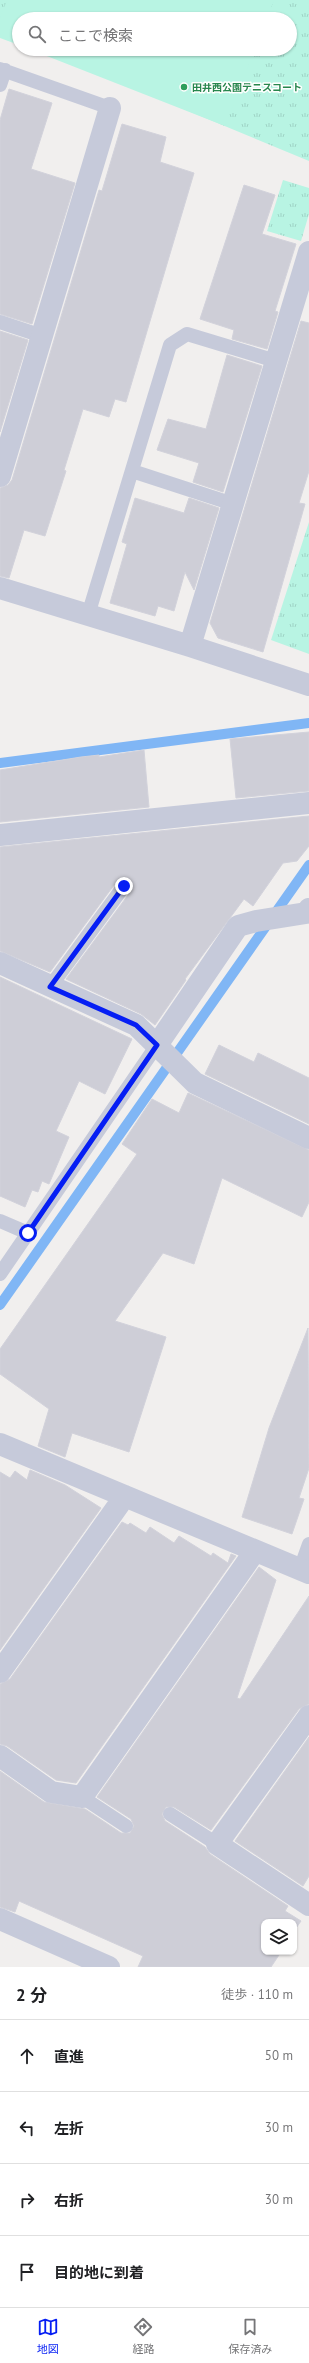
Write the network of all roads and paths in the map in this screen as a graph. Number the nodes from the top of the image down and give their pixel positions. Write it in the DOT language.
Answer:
graph roads {
  1 [pos="2,70"];
  2 [pos="0,85"];
  3 [pos="110,108"];
  4 [pos="309,252"];
  5 [pos="0,322"];
  6 [pos="42,336"];
  7 [pos="276,361"];
  8 [pos="2,464"];
  9 [pos="132,471"];
  10 [pos="233,504"];
  11 [pos="0,588"];
  12 [pos="88,615"];
  13 [pos="190,646"];
  14 [pos="309,685"];
  15 [pos="309,803"];
  16 [pos="0,835"];
  17 [pos="124,886"];
  18 [pos="309,909"];
  19 [pos="0,963"];
  20 [pos="50,987"];
  21 [pos="167,1055"];
  22 [pos="309,1138"];
  23 [pos="0,1221"];
  24 [pos="28,1233"];
  25 [pos="0,1274"];
  26 [pos="0,1445"];
  27 [pos="125,1496"];
  28 [pos="309,1544"];
  29 [pos="255,1551"];
  30 [pos="305,1571"];
  31 [pos="0,1672"];
  32 [pos="309,1716"];
  33 [pos="0,1756"];
  34 [pos="82,1797"];
  35 [pos="170,1814"];
  36 [pos="126,1826"];
  37 [pos="217,1844"];
  38 [pos="309,1905"];
  39 [pos="0,1919"];
  40 [pos="109,1967"];
  1 -- 2 [label="lane"];
  1 -- 3 [label="lane"];
  3 -- 6 [label="street"];
  4 -- 7 [label="street"];
  5 -- 6 [label="lane"];
  6 -- 8 [label="street"];
  7 -- 9 [label="lane"];
  7 -- 10 [label="street"];
  9 -- 10 [label="lane"];
  9 -- 12 [label="lane"];
  10 -- 13 [label="street"];
  11 -- 12 [label="street"];
  12 -- 13 [label="street"];
  13 -- 14 [label="street"];
  15 -- 16 [label="street"];
  17 -- 20 [label="lane"];
  18 -- 21 [label="street"];
  19 -- 20 [label="street"];
  20 -- 21 [label="street"];
  21 -- 22 [label="street"];
  21 -- 24 [label="lane"];
  23 -- 24 [label="lane"];
  24 -- 25 [label="lane"];
  26 -- 27 [label="street"];
  27 -- 29 [label="street"];
  27 -- 31 [label="street"];
  28 -- 30 [label="lane"];
  29 -- 30 [label="street"];
  29 -- 34 [label="street"];
  32 -- 37 [label="street"];
  33 -- 34 [label="street"];
  34 -- 36 [label="lane"];
  35 -- 37 [label="lane"];
  37 -- 38 [label="street"];
  39 -- 40 [label="street"];
}
